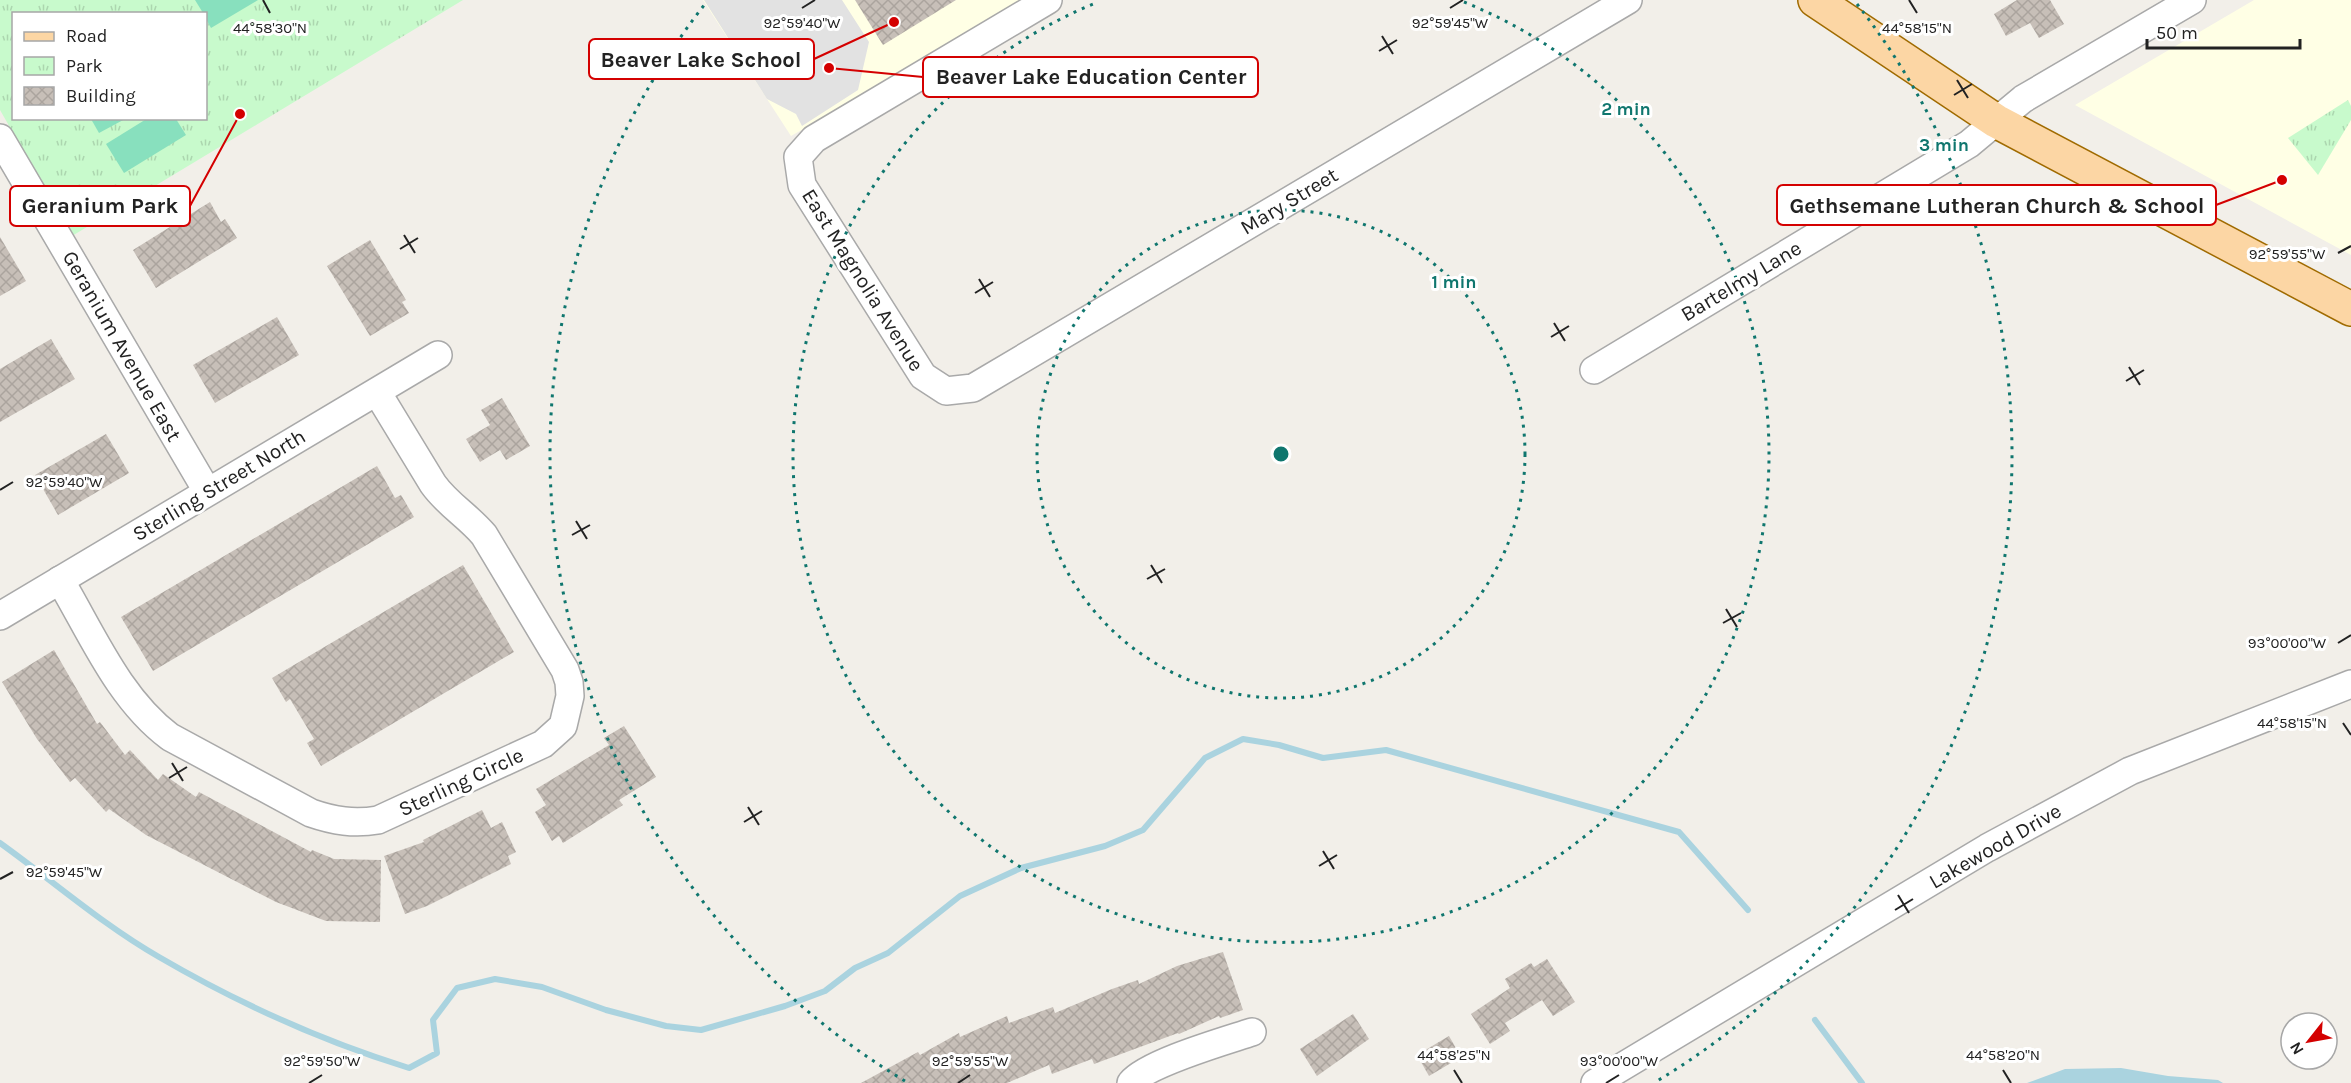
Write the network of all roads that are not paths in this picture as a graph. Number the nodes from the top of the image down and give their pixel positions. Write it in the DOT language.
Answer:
graph roads {
  1 [pos="1048,0"];
  2 [pos="1628,0"];
  3 [pos="1815,0"];
  4 [pos="2192,0"];
  5 [pos="1996,121"];
  6 [pos="0,138"];
  7 [pos="2351,309"];
  8 [pos="438,356"];
  9 [pos="1594,370"];
  10 [pos="946,391"];
  11 [pos="377,392"];
  12 [pos="207,491"];
  13 [pos="60,580"];
  14 [pos="0,616"];
  15 [pos="2351,684"];
  16 [pos="1252,1032"];
  17 [pos="1131,1083"];
  18 [pos="1595,1083"];
  1 -- 10 [label="street, East Magnolia Avenue"];
  2 -- 10 [label="street, Mary Street"];
  3 -- 5 [label="main road"];
  4 -- 5 [label="street, Bartelmy Lane"];
  5 -- 7 [label="main road"];
  5 -- 9 [label="street, Bartelmy Lane"];
  6 -- 12 [label="street, Geranium Avenue East"];
  8 -- 11 [label="street, Sterling Street North"];
  11 -- 12 [label="street, Sterling Street North"];
  11 -- 13 [label="street, Sterling Circle"];
  12 -- 13 [label="street, Sterling Street North"];
  13 -- 14 [label="street, Sterling Street North"];
  15 -- 18 [label="street, Lakewood Drive"];
  16 -- 17 [label="street"];
}
